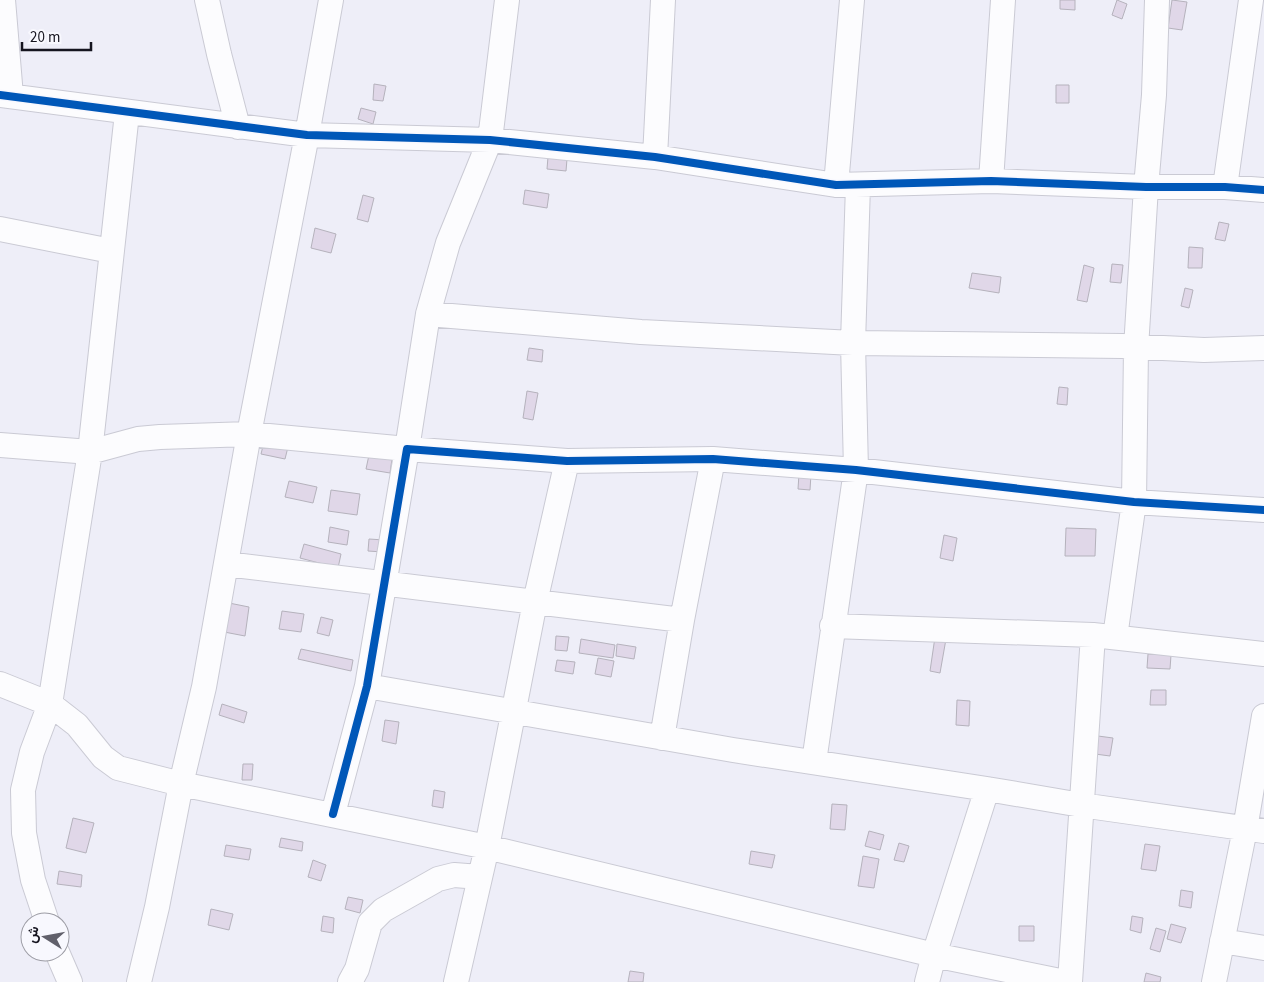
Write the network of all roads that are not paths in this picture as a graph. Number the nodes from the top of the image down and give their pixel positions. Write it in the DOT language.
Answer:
graph roads {
  1 [pos="3,0"];
  2 [pos="207,0"];
  3 [pos="331,0"];
  4 [pos="507,0"];
  5 [pos="663,0"];
  6 [pos="852,0"];
  7 [pos="1003,0"];
  8 [pos="1157,0"];
  9 [pos="1251,0"];
  10 [pos="5,96"];
  11 [pos="127,113"];
  12 [pos="238,126"];
  13 [pos="307,135"];
  14 [pos="490,140"];
  15 [pos="655,158"];
  16 [pos="992,181"];
  17 [pos="847,185"];
  18 [pos="1146,187"];
  19 [pos="1225,187"];
  20 [pos="1264,190"];
  21 [pos="0,228"];
  22 [pos="111,251"];
  23 [pos="428,314"];
  24 [pos="852,343"];
  25 [pos="1136,348"];
  26 [pos="1264,348"];
  27 [pos="249,434"];
  28 [pos="0,445"];
  29 [pos="407,449"];
  30 [pos="90,452"];
  31 [pos="713,459"];
  32 [pos="567,461"];
  33 [pos="856,470"];
  34 [pos="1134,502"];
  35 [pos="1264,510"];
  36 [pos="226,564"];
  37 [pos="384,584"];
  38 [pos="535,602"];
  39 [pos="682,620"];
  40 [pos="832,626"];
  41 [pos="1104,636"];
  42 [pos="1264,654"];
  43 [pos="0,684"];
  44 [pos="367,686"];
  45 [pos="50,704"];
  46 [pos="514,712"];
  47 [pos="1264,716"];
  48 [pos="662,738"];
  49 [pos="814,762"];
  50 [pos="181,784"];
  51 [pos="987,789"];
  52 [pos="1081,805"];
  53 [pos="333,814"];
  54 [pos="1254,830"];
  55 [pos="487,847"];
  56 [pos="480,877"];
  57 [pos="44,912"];
  58 [pos="1222,941"];
  59 [pos="1264,948"];
  60 [pos="934,955"];
  61 [pos="61,962"];
  62 [pos="70,982"];
  63 [pos="139,982"];
  64 [pos="350,982"];
  65 [pos="456,982"];
  66 [pos="926,982"];
  67 [pos="1065,982"];
  68 [pos="1070,982"];
  69 [pos="1214,982"];
  1 -- 10 [label="street"];
  2 -- 12 [label="street"];
  3 -- 13 [label="street"];
  4 -- 14 [label="street"];
  5 -- 15 [label="street"];
  6 -- 17 [label="street"];
  7 -- 16 [label="street"];
  8 -- 18 [label="street"];
  9 -- 19 [label="street"];
  10 -- 11 [label="street"];
  11 -- 12 [label="street"];
  11 -- 22 [label="street"];
  12 -- 13 [label="street"];
  13 -- 14 [label="street"];
  13 -- 27 [label="street"];
  14 -- 15 [label="street"];
  14 -- 23 [label="street"];
  15 -- 17 [label="street"];
  16 -- 17 [label="street"];
  16 -- 18 [label="street"];
  17 -- 24 [label="street"];
  18 -- 19 [label="street"];
  18 -- 25 [label="street"];
  19 -- 20 [label="street"];
  21 -- 22 [label="street"];
  22 -- 30 [label="street"];
  23 -- 24 [label="street"];
  23 -- 29 [label="street"];
  24 -- 25 [label="street"];
  24 -- 33 [label="street"];
  25 -- 26 [label="street"];
  25 -- 34 [label="street"];
  27 -- 29 [label="street"];
  27 -- 30 [label="street"];
  27 -- 36 [label="street"];
  28 -- 30 [label="street"];
  29 -- 32 [label="street"];
  29 -- 37 [label="street"];
  30 -- 45 [label="street"];
  31 -- 32 [label="street"];
  31 -- 33 [label="street"];
  31 -- 39 [label="street"];
  32 -- 38 [label="street"];
  33 -- 34 [label="street"];
  33 -- 40 [label="street"];
  34 -- 35 [label="street"];
  34 -- 41 [label="street"];
  36 -- 37 [label="street"];
  36 -- 50 [label="street"];
  37 -- 38 [label="street"];
  37 -- 44 [label="street"];
  38 -- 39 [label="street"];
  38 -- 46 [label="street"];
  39 -- 48 [label="street"];
  40 -- 41 [label="street"];
  40 -- 49 [label="street"];
  41 -- 42 [label="street"];
  41 -- 52 [label="street"];
  43 -- 45 [label="street"];
  44 -- 46 [label="street"];
  44 -- 53 [label="street"];
  45 -- 50 [label="street"];
  45 -- 57 [label="street"];
  46 -- 48 [label="street"];
  46 -- 55 [label="street"];
  47 -- 54 [label="street"];
  48 -- 49 [label="street"];
  49 -- 51 [label="street"];
  50 -- 53 [label="street"];
  50 -- 63 [label="street"];
  51 -- 52 [label="street"];
  51 -- 60 [label="street"];
  52 -- 54 [label="street"];
  52 -- 68 [label="street"];
  53 -- 55 [label="street"];
  54 -- 58 [label="street"];
  55 -- 56 [label="street"];
  55 -- 60 [label="street"];
  56 -- 64 [label="street"];
  56 -- 65 [label="street"];
  58 -- 59 [label="street"];
  58 -- 69 [label="street"];
  60 -- 66 [label="street"];
  60 -- 67 [label="street"];
  61 -- 62 [label="street"];
}
